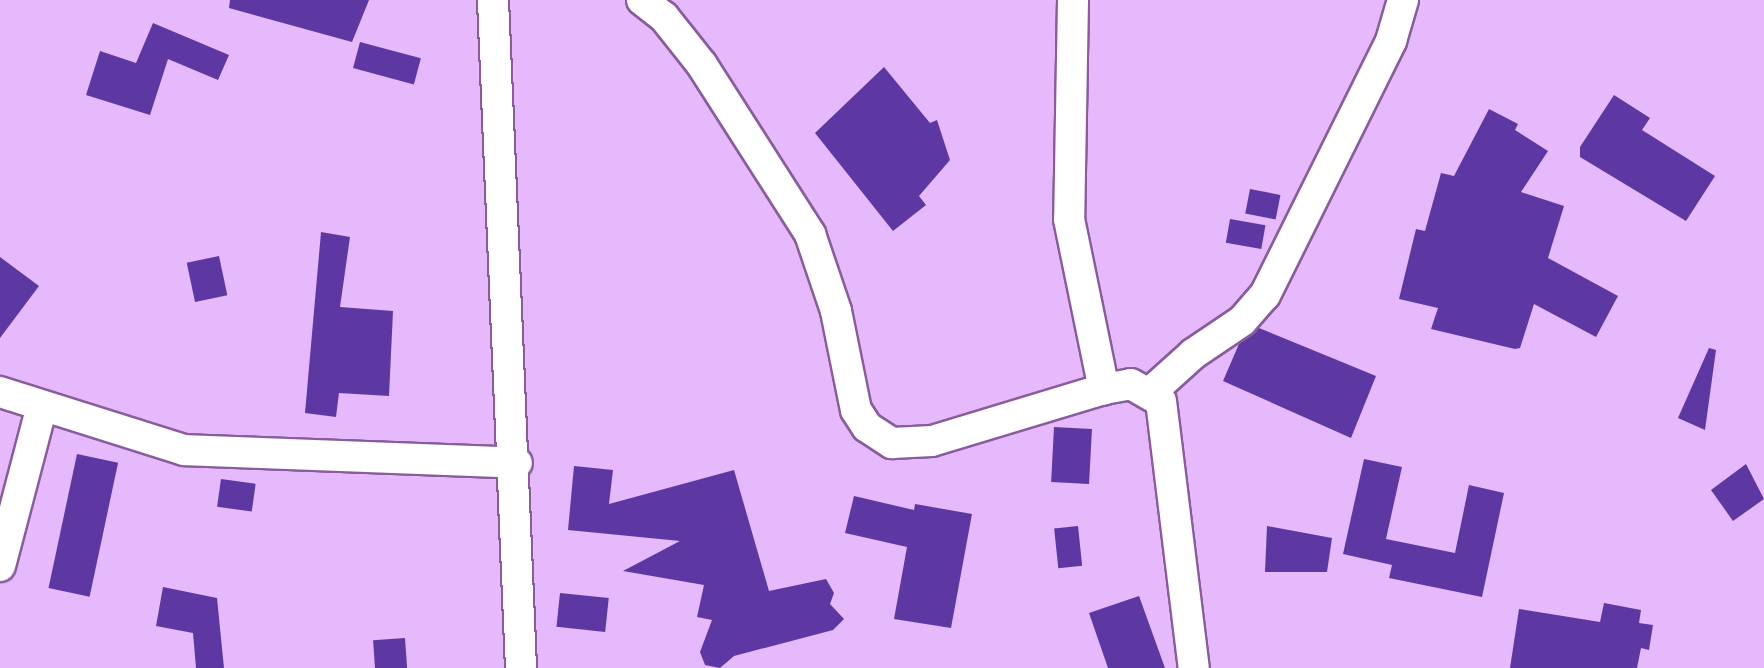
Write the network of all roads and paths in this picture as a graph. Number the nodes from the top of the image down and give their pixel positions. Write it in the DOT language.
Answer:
graph roads {
  1 [pos="493,0"];
  2 [pos="642,0"];
  3 [pos="1073,0"];
  4 [pos="1403,0"];
  5 [pos="1104,388"];
  6 [pos="0,392"];
  7 [pos="1151,392"];
  8 [pos="42,406"];
  9 [pos="517,463"];
  10 [pos="0,566"];
  11 [pos="522,668"];
  12 [pos="1194,668"];
  1 -- 9 [label="street"];
  2 -- 5 [label="street"];
  3 -- 5 [label="street"];
  4 -- 7 [label="street"];
  5 -- 7 [label="street"];
  6 -- 8 [label="street"];
  7 -- 12 [label="street"];
  8 -- 9 [label="street"];
  8 -- 10 [label="street"];
  9 -- 11 [label="street"];
}
